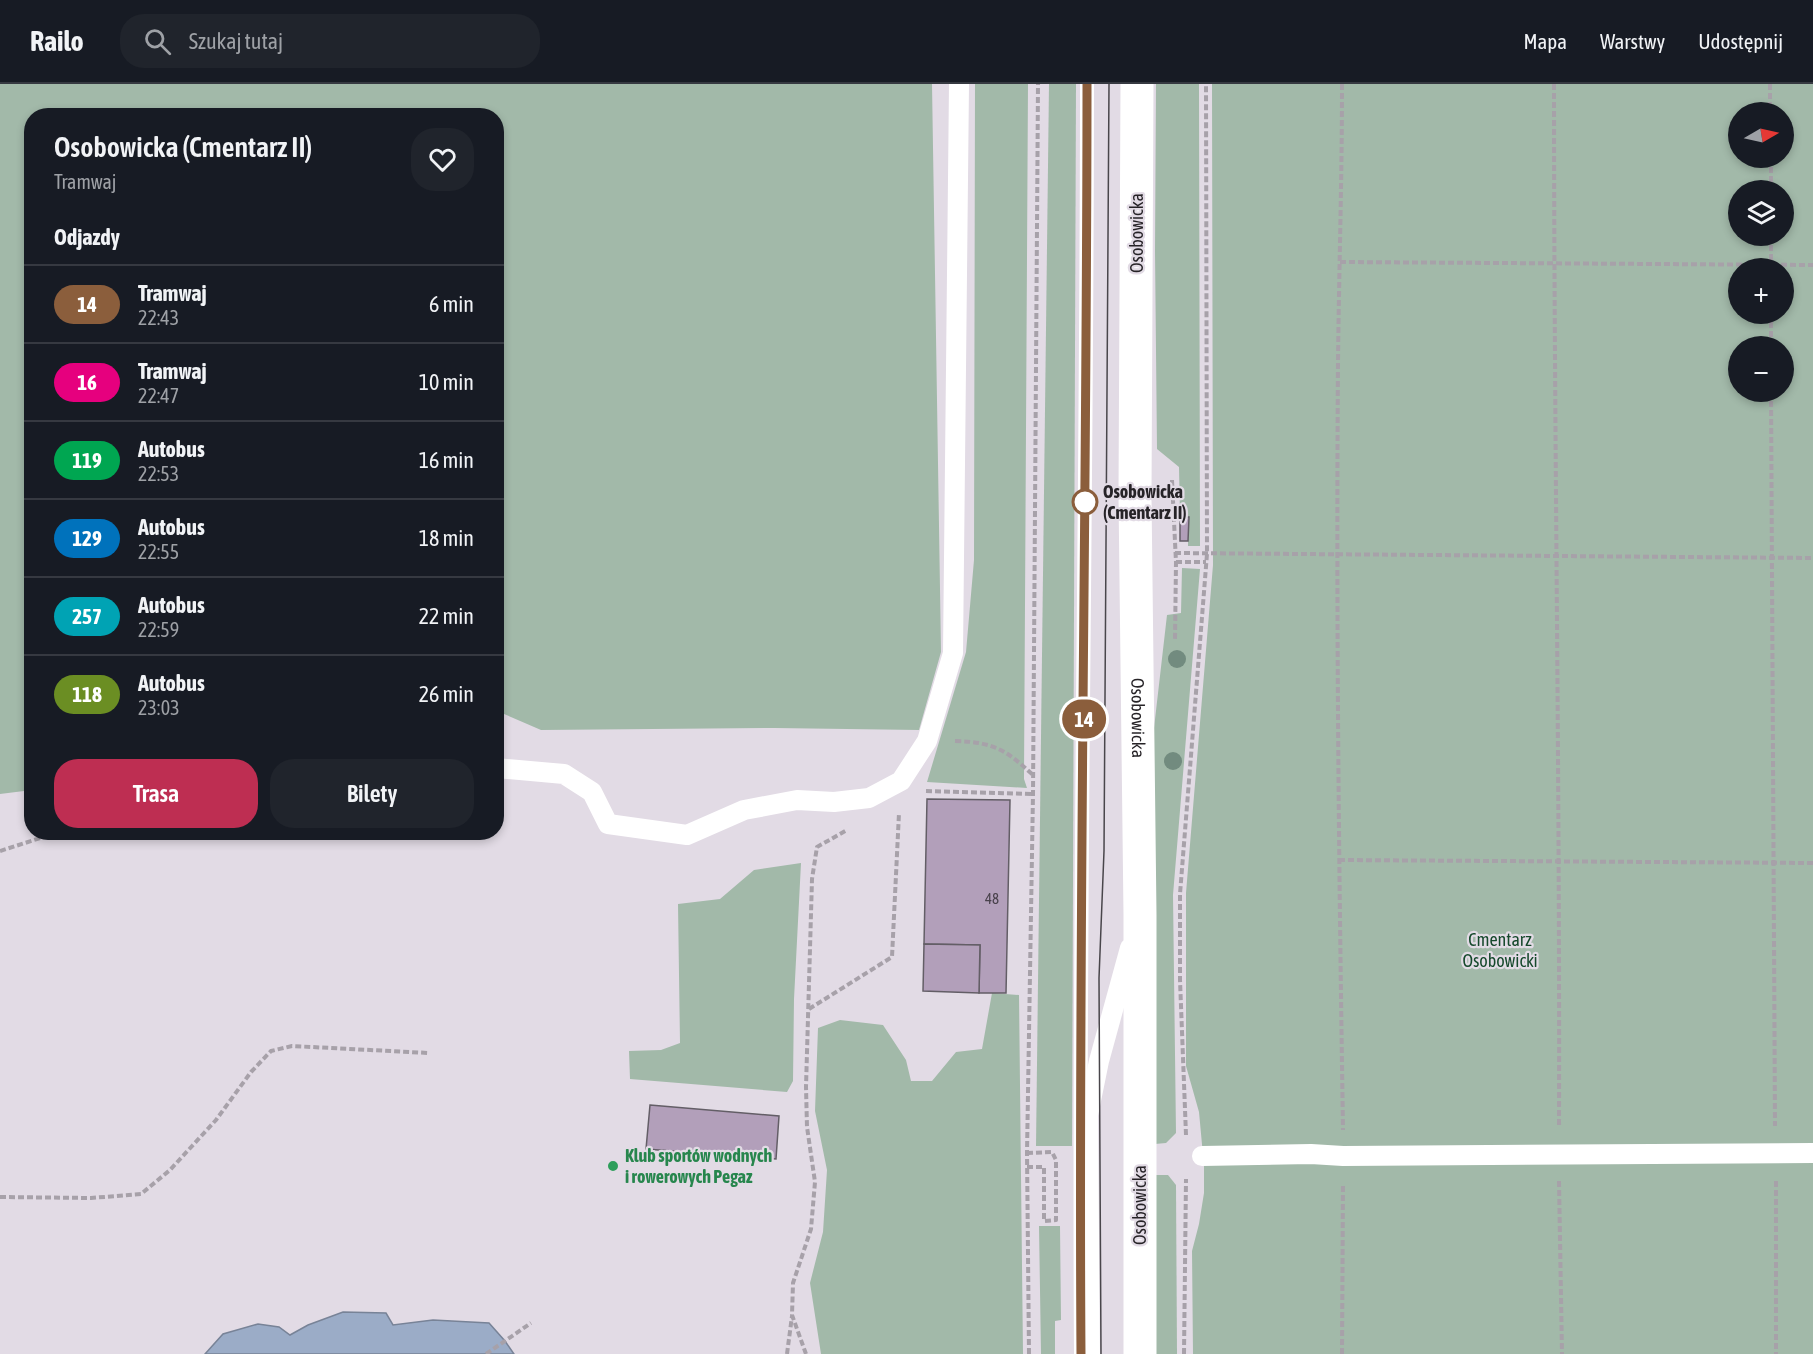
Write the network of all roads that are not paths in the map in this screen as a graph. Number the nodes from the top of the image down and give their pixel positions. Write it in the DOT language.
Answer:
graph roads {
  1 [pos="959,84"];
  2 [pos="1137,84"];
  3 [pos="504,769"];
  4 [pos="1140,914"];
  5 [pos="1813,1153"];
  6 [pos="1191,1156"];
  7 [pos="1090,1354"];
  8 [pos="1140,1354"];
  1 -- 3 [label="lane"];
  2 -- 4 [label="street, Osobowicka"];
  4 -- 7 [label="lane"];
  4 -- 8 [label="street, Osobowicka"];
  5 -- 6 [label="lane"];
}
